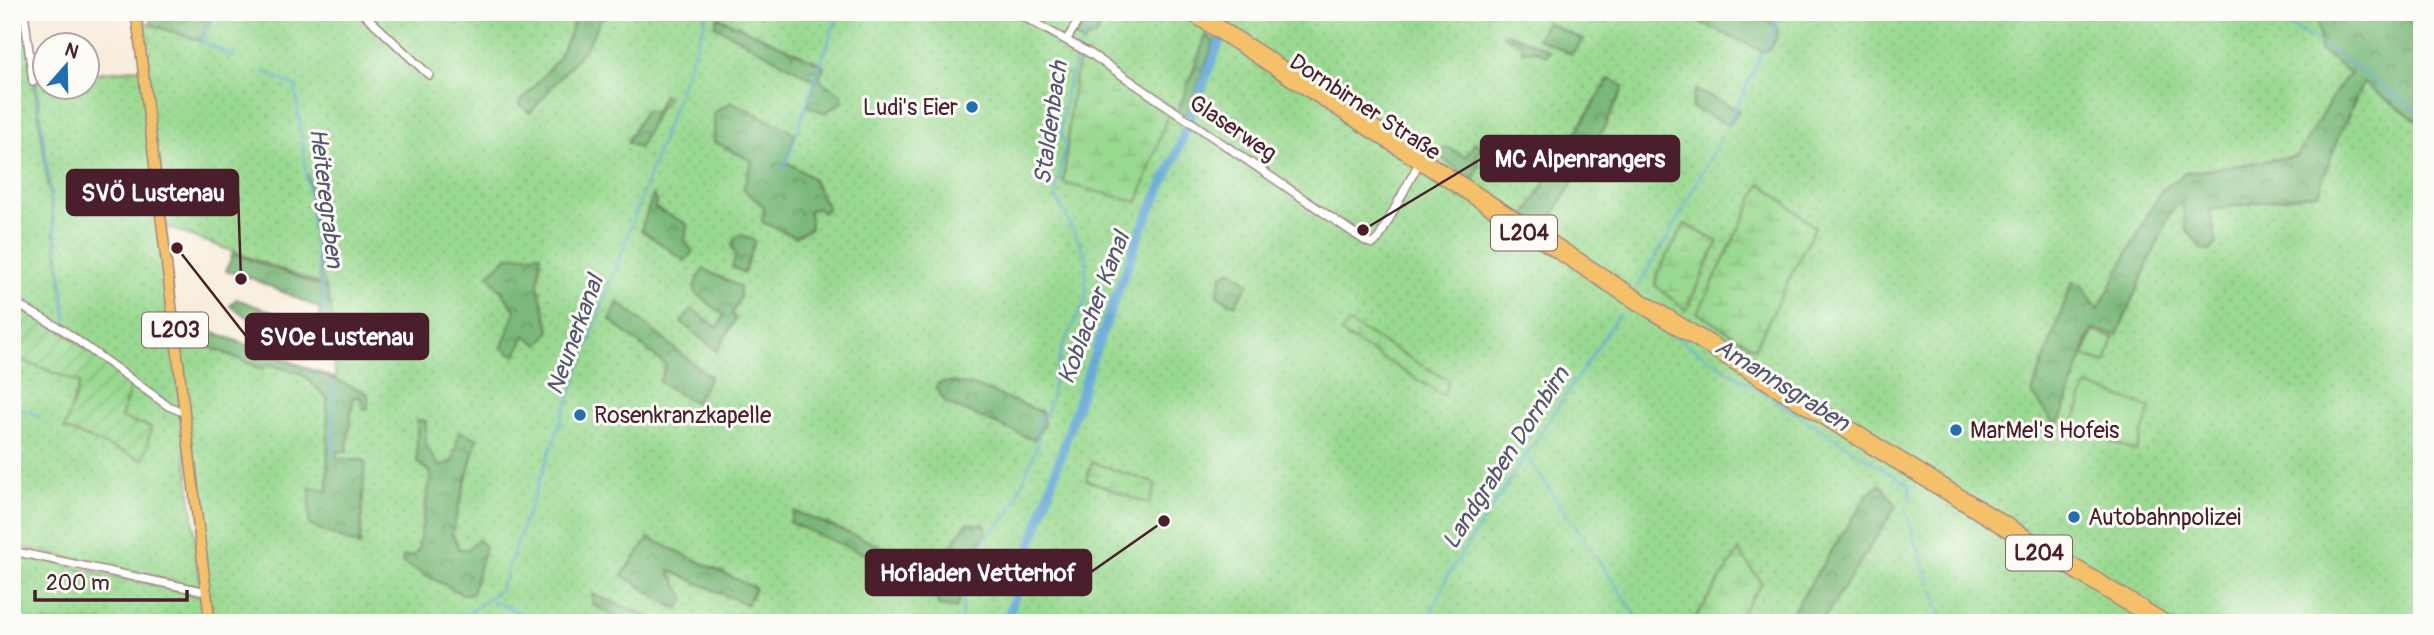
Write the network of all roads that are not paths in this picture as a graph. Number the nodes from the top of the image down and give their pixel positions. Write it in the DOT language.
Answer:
graph roads {
  1 [pos="24,12"];
  2 [pos="136,12"];
  3 [pos="362,12"];
  4 [pos="1015,12"];
  5 [pos="1084,12"];
  6 [pos="1185,12"];
  7 [pos="1200,12"];
  8 [pos="1212,25"];
  9 [pos="1067,39"];
  10 [pos="32,74"];
  11 [pos="429,75"];
  12 [pos="1421,160"];
  13 [pos="1633,298"];
  14 [pos="12,301"];
  15 [pos="185,413"];
  16 [pos="12,551"];
  17 [pos="206,592"];
  18 [pos="2422,622"];
  19 [pos="210,623"];
  20 [pos="2155,623"];
  21 [pos="2171,623"];
  22 [pos="2417,623"];
  1 -- 10 [label="street"];
  2 -- 15 [label="main road, L203"];
  3 -- 11 [label="street"];
  4 -- 9 [label="street, Glaserweg"];
  5 -- 9 [label="street"];
  6 -- 8 [label="main road, Dornbirner Straße / L204"];
  7 -- 8 [label="main road, Dornbirner Straße / L204"];
  8 -- 12 [label="main road, Dornbirner Straße / L204"];
  9 -- 12 [label="street, Glaserweg"];
  12 -- 13 [label="main road, Dornbirner Straße / L204"];
  13 -- 20 [label="main road, L204"];
  13 -- 21 [label="main road, L204"];
  14 -- 15 [label="street"];
  15 -- 17 [label="main road, L203"];
  16 -- 17 [label="street"];
  17 -- 19 [label="main road, L203"];
  18 -- 22 [label="highway"];
}
